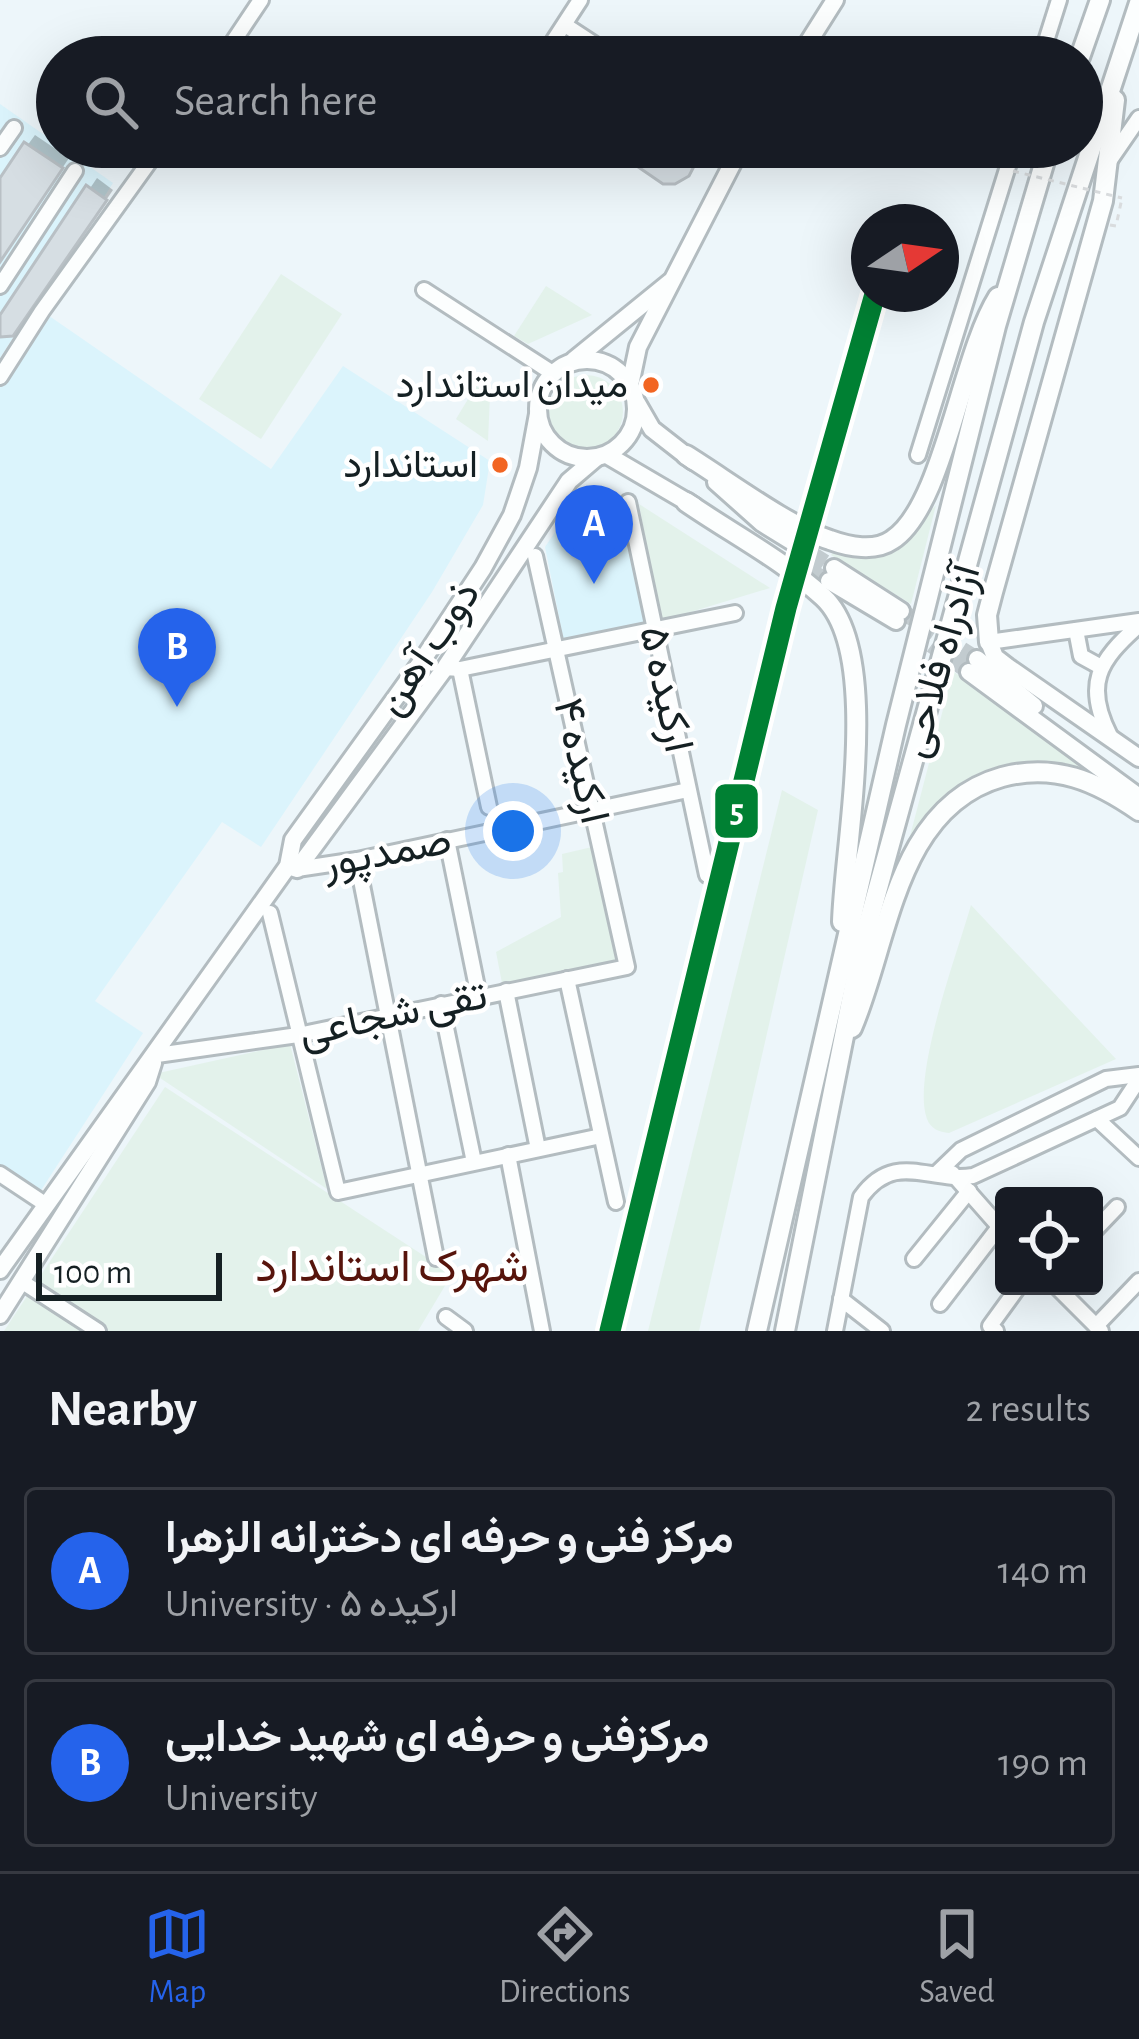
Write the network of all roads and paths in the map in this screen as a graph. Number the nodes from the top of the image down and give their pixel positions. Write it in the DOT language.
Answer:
graph roads {
  1 [pos="261,0"];
  2 [pos="580,0"];
  3 [pos="835,0"];
  4 [pos="1059,0"];
  5 [pos="1100,0"];
  6 [pos="1139,3"];
  7 [pos="565,26"];
  8 [pos="237,36"];
  9 [pos="558,36"];
  10 [pos="581,36"];
  11 [pos="812,36"];
  12 [pos="1048,36"];
  13 [pos="1087,36"];
  14 [pos="1121,55"];
  15 [pos="1103,110"];
  16 [pos="1139,118"];
  17 [pos="14,128"];
  18 [pos="0,148"];
  19 [pos="1108,164"];
  20 [pos="145,168"];
  21 [pos="731,168"];
  22 [pos="1007,168"];
  23 [pos="1043,168"];
  24 [pos="1084,168"];
  25 [pos="75,171"];
  26 [pos="1013,171"];
  27 [pos="1116,226"];
  28 [pos="1010,277"];
  29 [pos="676,278"];
  30 [pos="0,286"];
  31 [pos="424,290"];
  32 [pos="571,362"];
  33 [pos="554,374"];
  34 [pos="0,377"];
  35 [pos="633,394"];
  36 [pos="538,414"];
  37 [pos="918,454"];
  38 [pos="686,455"];
  39 [pos="602,457"];
  40 [pos="628,502"];
  41 [pos="686,502"];
  42 [pos="535,556"];
  43 [pos="832,575"];
  44 [pos="735,613"];
  45 [pos="899,616"];
  46 [pos="1139,623"];
  47 [pos="652,630"];
  48 [pos="1076,630"];
  49 [pos="989,642"];
  50 [pos="556,650"];
  51 [pos="422,661"];
  52 [pos="973,666"];
  53 [pos="1101,667"];
  54 [pos="452,669"];
  55 [pos="1109,736"];
  56 [pos="1139,758"];
  57 [pos="688,790"];
  58 [pos="1139,793"];
  59 [pos="489,807"];
  60 [pos="592,811"];
  61 [pos="1139,811"];
  62 [pos="447,840"];
  63 [pos="357,860"];
  64 [pos="292,867"];
  65 [pos="707,875"];
  66 [pos="271,913"];
  67 [pos="842,957"];
  68 [pos="627,967"];
  69 [pos="567,979"];
  70 [pos="506,991"];
  71 [pos="479,997"];
  72 [pos="441,1004"];
  73 [pos="385,1016"];
  74 [pos="298,1035"];
  75 [pos="156,1056"];
  76 [pos="835,1065"];
  77 [pos="1139,1077"];
  78 [pos="1097,1118"];
  79 [pos="602,1136"];
  80 [pos="538,1149"];
  81 [pos="508,1155"];
  82 [pos="1139,1158"];
  83 [pos="473,1162"];
  84 [pos="941,1168"];
  85 [pos="0,1174"];
  86 [pos="419,1174"];
  87 [pos="956,1178"];
  88 [pos="969,1191"];
  89 [pos="616,1202"];
  90 [pos="44,1204"];
  91 [pos="1117,1207"];
  92 [pos="995,1222"];
  93 [pos="1103,1222"];
  94 [pos="995,1238"];
  95 [pos="436,1258"];
  96 [pos="914,1259"];
  97 [pos="0,1270"];
  98 [pos="21,1280"];
  99 [pos="1139,1281"];
  100 [pos="1012,1295"];
  101 [pos="1065,1295"];
  102 [pos="841,1299"];
  103 [pos="940,1304"];
  104 [pos="0,1315"];
  105 [pos="446,1317"];
  106 [pos="1099,1329"];
  107 [pos="462,1330"];
  108 [pos="98,1331"];
  109 [pos="542,1331"];
  110 [pos="757,1331"];
  111 [pos="785,1331"];
  112 [pos="835,1331"];
  113 [pos="883,1331"];
  114 [pos="996,1331"];
  1 -- 8 [label="street"];
  2 -- 7 [label="street"];
  3 -- 11 [label="main road"];
  4 -- 12 [label="street"];
  5 -- 13 [label="highway"];
  6 -- 14 [label="highway, آزادراه فلاحی"];
  7 -- 9 [label="street"];
  7 -- 10 [label="street"];
  14 -- 15 [label="highway, آزادراه فلاحی"];
  14 -- 19 [label="highway"];
  16 -- 19 [label="street"];
  17 -- 18 [label="street"];
  19 -- 49 [label="highway"];
  20 -- 34 [label="street"];
  21 -- 29 [label="main road"];
  22 -- 37 [label="street"];
  23 -- 28 [label="highway, آزادراه فلاحی"];
  24 -- 76 [label="highway, آزادراه فلاحی"];
  25 -- 30 [label="street"];
  26 -- 27 [label="path, bridge"];
  28 -- 38 [label="highway"];
  28 -- 67 [label="highway, آزادراه فلاحی"];
  29 -- 32 [label="main road"];
  29 -- 35 [label="main road"];
  31 -- 33 [label="street"];
  32 -- 33 [label="main road"];
  32 -- 35 [label="main road"];
  33 -- 36 [label="main road"];
  35 -- 38 [label="main road"];
  35 -- 39 [label="main road"];
  36 -- 39 [label="main road"];
  36 -- 51 [label="main road, ذوب آهن"];
  38 -- 41 [label="main road"];
  39 -- 41 [label="main road"];
  39 -- 54 [label="main road, ذوب آهن"];
  40 -- 47 [label="street, ارکیده ۵"];
  41 -- 67 [label="highway"];
  42 -- 50 [label="street, ارکیده ۴"];
  43 -- 45 [label="main road"];
  44 -- 47 [label="street"];
  46 -- 48 [label="street"];
  46 -- 53 [label="street"];
  47 -- 50 [label="street"];
  47 -- 57 [label="street, ارکیده ۵"];
  48 -- 49 [label="street"];
  48 -- 53 [label="street"];
  49 -- 55 [label="main road"];
  50 -- 54 [label="street"];
  50 -- 60 [label="street, ارکیده ۴"];
  51 -- 54 [label="main road"];
  51 -- 64 [label="main road, ذوب آهن"];
  52 -- 58 [label="main road"];
  53 -- 55 [label="street"];
  54 -- 59 [label="street"];
  54 -- 64 [label="main road, ذوب آهن"];
  55 -- 56 [label="main road"];
  57 -- 60 [label="street, صمدپور"];
  57 -- 65 [label="street, ارکیده ۵"];
  60 -- 62 [label="street, صمدپور"];
  60 -- 68 [label="street, ارکیده ۴"];
  61 -- 76 [label="highway"];
  62 -- 63 [label="street, صمدپور"];
  62 -- 71 [label="street"];
  63 -- 64 [label="street, صمدپور"];
  63 -- 73 [label="street"];
  64 -- 75 [label="main road, ذوب آهن"];
  66 -- 74 [label="street"];
  67 -- 110 [label="highway, آزادراه فلاحی"];
  68 -- 69 [label="street, تقی شجاعی"];
  69 -- 70 [label="street, تقی شجاعی"];
  69 -- 79 [label="street"];
  70 -- 71 [label="street, تقی شجاعی"];
  70 -- 80 [label="street"];
  71 -- 72 [label="street, تقی شجاعی"];
  72 -- 73 [label="street, تقی شجاعی"];
  72 -- 83 [label="street"];
  73 -- 74 [label="street, تقی شجاعی"];
  73 -- 86 [label="street"];
  74 -- 75 [label="street, تقی شجاعی"];
  74 -- 86 [label="street"];
  75 -- 90 [label="main road, ذوب آهن"];
  75 -- 98 [label="main road, ذوب آهن"];
  76 -- 111 [label="highway, آزادراه فلاحی"];
  77 -- 78 [label="street"];
  77 -- 84 [label="street"];
  78 -- 82 [label="street"];
  78 -- 87 [label="street"];
  79 -- 80 [label="street"];
  79 -- 89 [label="street"];
  80 -- 81 [label="street"];
  81 -- 83 [label="street"];
  81 -- 109 [label="street"];
  83 -- 86 [label="street"];
  84 -- 87 [label="street"];
  84 -- 102 [label="street"];
  85 -- 90 [label="street"];
  86 -- 95 [label="street"];
  87 -- 88 [label="street"];
  88 -- 92 [label="street"];
  88 -- 96 [label="street"];
  90 -- 97 [label="main road, ذوب آهن"];
  91 -- 93 [label="street"];
  94 -- 103 [label="street"];
  98 -- 104 [label="main road, ذوب آهن"];
  98 -- 108 [label="street"];
  99 -- 106 [label="street"];
  100 -- 114 [label="street"];
  101 -- 106 [label="street"];
  102 -- 112 [label="street"];
  102 -- 113 [label="street"];
  105 -- 107 [label="street"];
}
